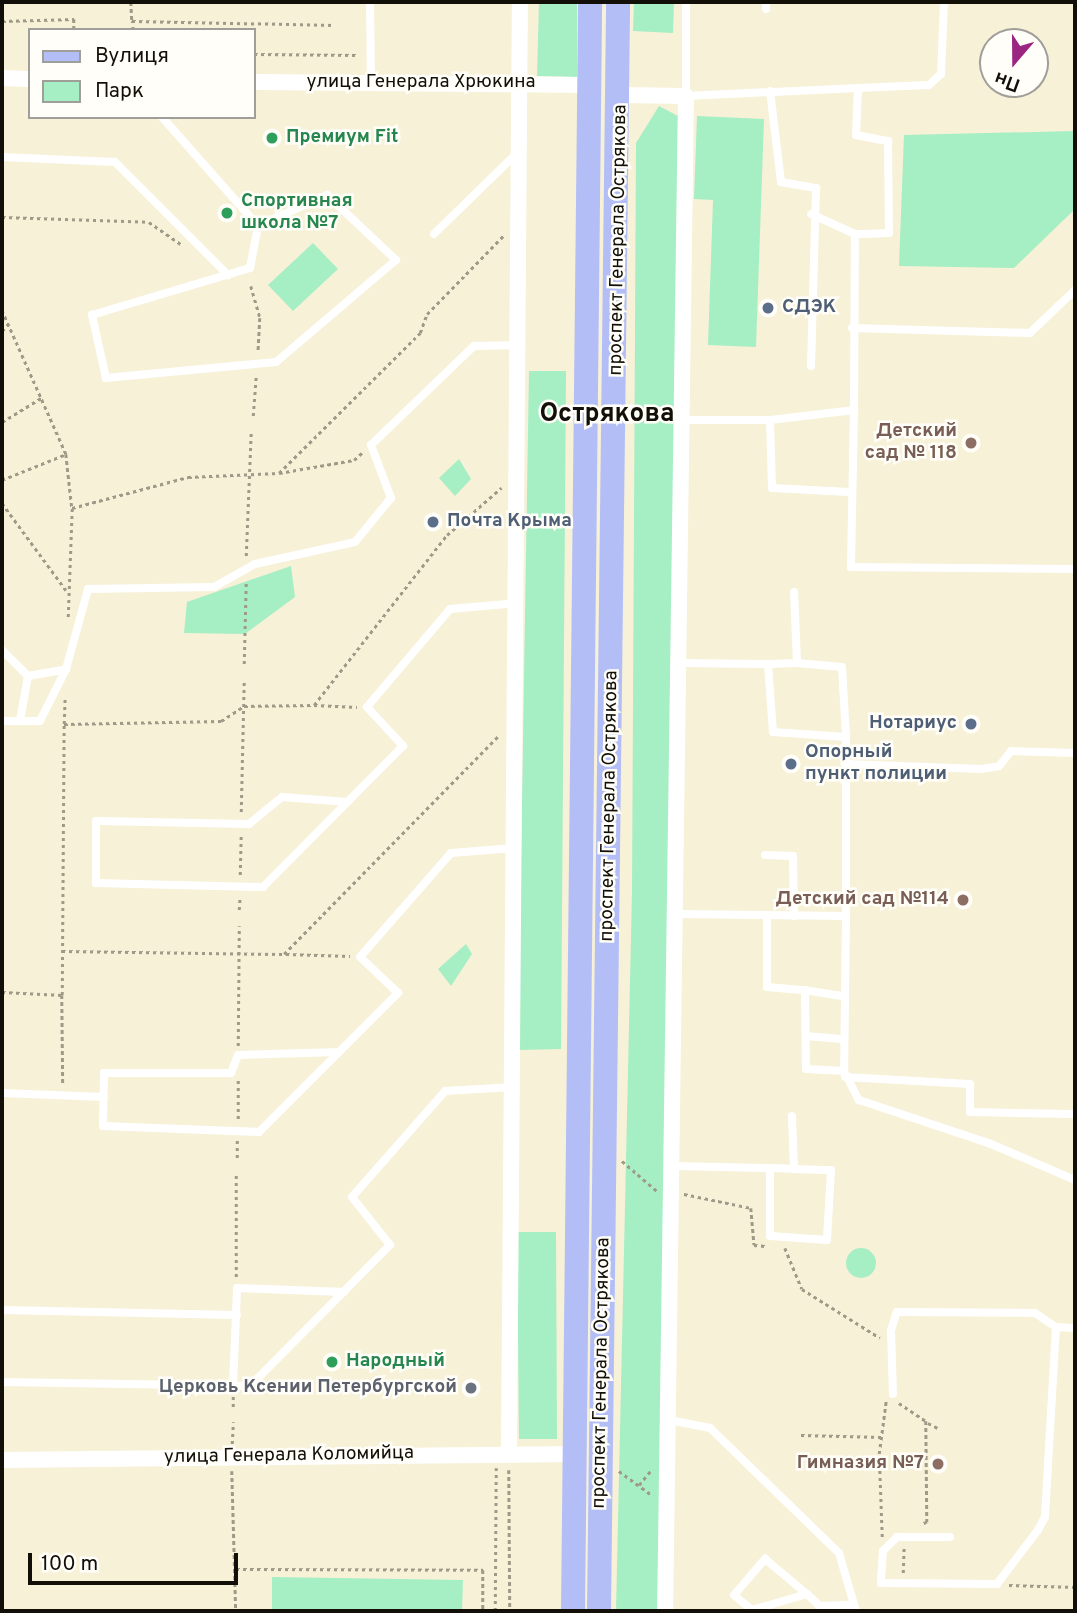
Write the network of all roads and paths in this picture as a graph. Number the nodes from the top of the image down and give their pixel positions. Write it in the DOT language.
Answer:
graph roads {
  1 [pos="131,2"];
  2 [pos="370,2"];
  3 [pos="520,2"];
  4 [pos="590,2"];
  5 [pos="618,2"];
  6 [pos="686,2"];
  7 [pos="944,2"];
  8 [pos="2,21"];
  9 [pos="132,21"];
  10 [pos="334,25"];
  11 [pos="74,28"];
  12 [pos="133,28"];
  13 [pos="256,54"];
  14 [pos="357,55"];
  15 [pos="2,78"];
  16 [pos="28,79"];
  17 [pos="256,82"];
  18 [pos="371,82"];
  19 [pos="518,84"];
  20 [pos="588,85"];
  21 [pos="858,88"];
  22 [pos="770,91"];
  23 [pos="620,95"];
  24 [pos="686,96"];
  25 [pos="164,119"];
  26 [pos="520,150"];
  27 [pos="2,157"];
  28 [pos="811,214"];
  29 [pos="2,216"];
  30 [pos="258,226"];
  31 [pos="433,234"];
  32 [pos="855,234"];
  33 [pos="503,236"];
  34 [pos="213,260"];
  35 [pos="228,275"];
  36 [pos="251,286"];
  37 [pos="1075,290"];
  38 [pos="2,310"];
  39 [pos="8,324"];
  40 [pos="852,328"];
  41 [pos="2,331"];
  42 [pos="518,345"];
  43 [pos="257,364"];
  44 [pos="811,366"];
  45 [pos="41,398"];
  46 [pos="853,411"];
  47 [pos="253,416"];
  48 [pos="682,420"];
  49 [pos="770,420"];
  50 [pos="2,422"];
  51 [pos="251,432"];
  52 [pos="66,454"];
  53 [pos="354,460"];
  54 [pos="279,474"];
  55 [pos="248,475"];
  56 [pos="2,480"];
  57 [pos="518,488"];
  58 [pos="849,492"];
  59 [pos="2,503"];
  60 [pos="246,569"];
  61 [pos="1075,569"];
  62 [pos="794,592"];
  63 [pos="69,594"];
  64 [pos="518,603"];
  65 [pos="2,650"];
  66 [pos="678,663"];
  67 [pos="797,663"];
  68 [pos="244,664"];
  69 [pos="768,664"];
  70 [pos="66,669"];
  71 [pos="28,676"];
  72 [pos="244,680"];
  73 [pos="314,705"];
  74 [pos="244,706"];
  75 [pos="367,707"];
  76 [pos="2,721"];
  77 [pos="20,721"];
  78 [pos="504,730"];
  79 [pos="846,737"];
  80 [pos="1075,753"];
  81 [pos="845,765"];
  82 [pos="347,802"];
  83 [pos="241,824"];
  84 [pos="515,848"];
  85 [pos="765,855"];
  86 [pos="240,886"];
  87 [pos="239,910"];
  88 [pos="677,914"];
  89 [pos="794,916"];
  90 [pos="846,916"];
  91 [pos="767,919"];
  92 [pos="239,926"];
  93 [pos="62,951"];
  94 [pos="238,953"];
  95 [pos="284,954"];
  96 [pos="360,957"];
  97 [pos="805,990"];
  98 [pos="2,992"];
  99 [pos="62,995"];
  100 [pos="842,996"];
  101 [pos="238,999"];
  102 [pos="806,1036"];
  103 [pos="844,1039"];
  104 [pos="339,1052"];
  105 [pos="844,1074"];
  106 [pos="512,1087"];
  107 [pos="2,1093"];
  108 [pos="63,1095"];
  109 [pos="104,1097"];
  110 [pos="1075,1114"];
  111 [pos="792,1116"];
  112 [pos="620,1159"];
  113 [pos="674,1166"];
  114 [pos="770,1168"];
  115 [pos="794,1169"];
  116 [pos="236,1174"];
  117 [pos="1075,1180"];
  118 [pos="674,1194"];
  119 [pos="237,1288"];
  120 [pos="344,1292"];
  121 [pos="2,1310"];
  122 [pos="237,1314"];
  123 [pos="1056,1327"];
  124 [pos="1075,1328"];
  125 [pos="888,1346"];
  126 [pos="2,1382"];
  127 [pos="233,1385"];
  128 [pos="893,1394"];
  129 [pos="669,1420"];
  130 [pos="233,1422"];
  131 [pos="926,1422"];
  132 [pos="940,1429"];
  133 [pos="801,1435"];
  134 [pos="881,1437"];
  135 [pos="509,1452"];
  136 [pos="575,1454"];
  137 [pos="232,1457"];
  138 [pos="2,1460"];
  139 [pos="612,1466"];
  140 [pos="927,1495"];
  141 [pos="666,1507"];
  142 [pos="950,1537"];
  143 [pos="883,1551"];
  144 [pos="236,1569"];
  145 [pos="997,1584"];
  146 [pos="1075,1587"];
  147 [pos="807,1594"];
  148 [pos="855,1608"];
  149 [pos="236,1611"];
  150 [pos="483,1611"];
  151 [pos="510,1611"];
  152 [pos="573,1611"];
  153 [pos="599,1611"];
  154 [pos="664,1611"];
  1 -- 9 [label="path"];
  2 -- 18 [label="lane"];
  3 -- 19 [label="street"];
  4 -- 20 [label="main road, проспект Генерала Острякова"];
  5 -- 23 [label="main road, проспект Генерала Острякова"];
  6 -- 24 [label="lane"];
  7 -- 21 [label="lane"];
  8 -- 11 [label="path"];
  9 -- 10 [label="path"];
  9 -- 12 [label="path"];
  13 -- 14 [label="path"];
  15 -- 16 [label="street"];
  17 -- 18 [label="street, улица Генерала Хрюкина"];
  18 -- 19 [label="street, улица Генерала Хрюкина"];
  19 -- 20 [label="street, улица Генерала Хрюкина"];
  19 -- 26 [label="street"];
  20 -- 136 [label="main road, проспект Генерала Острякова"];
  21 -- 22 [label="lane"];
  21 -- 32 [label="lane"];
  22 -- 24 [label="lane"];
  22 -- 28 [label="lane"];
  23 -- 24 [label="street"];
  23 -- 153 [label="main road, проспект Генерала Острякова"];
  24 -- 48 [label="street"];
  25 -- 30 [label="lane"];
  26 -- 31 [label="lane"];
  26 -- 42 [label="street"];
  27 -- 34 [label="lane"];
  28 -- 32 [label="lane"];
  28 -- 44 [label="lane"];
  29 -- 34 [label="path"];
  30 -- 35 [label="lane"];
  30 -- 43 [label="lane"];
  32 -- 40 [label="lane"];
  33 -- 54 [label="path"];
  34 -- 35 [label="lane"];
  35 -- 43 [label="lane"];
  36 -- 43 [label="path"];
  37 -- 40 [label="lane"];
  38 -- 39 [label="path"];
  39 -- 41 [label="path"];
  39 -- 45 [label="path"];
  40 -- 46 [label="lane"];
  42 -- 57 [label="street"];
  42 -- 60 [label="lane"];
  43 -- 47 [label="path"];
  45 -- 50 [label="path"];
  45 -- 52 [label="path"];
  46 -- 49 [label="lane"];
  46 -- 58 [label="lane"];
  48 -- 49 [label="lane"];
  48 -- 66 [label="street"];
  49 -- 58 [label="lane"];
  51 -- 55 [label="path"];
  52 -- 55 [label="path"];
  52 -- 56 [label="path"];
  53 -- 54 [label="path"];
  54 -- 55 [label="path"];
  55 -- 60 [label="path"];
  57 -- 64 [label="street"];
  57 -- 73 [label="path"];
  58 -- 61 [label="lane"];
  59 -- 63 [label="path"];
  60 -- 68 [label="path"];
  60 -- 70 [label="lane"];
  62 -- 67 [label="lane"];
  64 -- 75 [label="lane"];
  64 -- 84 [label="street"];
  65 -- 71 [label="lane"];
  66 -- 69 [label="lane"];
  66 -- 88 [label="street"];
  67 -- 69 [label="lane"];
  67 -- 79 [label="lane"];
  69 -- 79 [label="lane"];
  70 -- 71 [label="lane"];
  70 -- 77 [label="lane"];
  71 -- 77 [label="lane"];
  72 -- 74 [label="path"];
  73 -- 74 [label="path"];
  73 -- 75 [label="path"];
  74 -- 83 [label="path"];
  74 -- 93 [label="path"];
  75 -- 82 [label="lane"];
  76 -- 77 [label="lane"];
  78 -- 95 [label="path"];
  79 -- 81 [label="lane"];
  80 -- 81 [label="lane"];
  81 -- 90 [label="lane"];
  82 -- 83 [label="lane"];
  82 -- 86 [label="lane"];
  83 -- 86 [label="path"];
  83 -- 86 [label="lane"];
  84 -- 96 [label="lane"];
  84 -- 106 [label="street"];
  85 -- 89 [label="lane"];
  86 -- 87 [label="path"];
  88 -- 91 [label="lane"];
  88 -- 113 [label="street"];
  89 -- 90 [label="lane"];
  89 -- 91 [label="lane"];
  90 -- 100 [label="lane"];
  91 -- 97 [label="lane"];
  92 -- 94 [label="path"];
  93 -- 94 [label="path"];
  93 -- 99 [label="path"];
  94 -- 95 [label="path"];
  94 -- 101 [label="path"];
  95 -- 96 [label="path"];
  96 -- 104 [label="lane"];
  97 -- 100 [label="lane"];
  97 -- 102 [label="lane"];
  98 -- 99 [label="path"];
  99 -- 108 [label="path"];
  100 -- 103 [label="lane"];
  102 -- 103 [label="lane"];
  102 -- 105 [label="lane"];
  103 -- 105 [label="lane"];
  104 -- 109 [label="lane"];
  104 -- 109 [label="lane"];
  105 -- 110 [label="lane"];
  105 -- 117 [label="lane"];
  106 -- 120 [label="lane"];
  106 -- 135 [label="street"];
  107 -- 108 [label="lane"];
  108 -- 109 [label="lane"];
  111 -- 115 [label="lane"];
  112 -- 118 [label="path"];
  113 -- 114 [label="lane"];
  113 -- 118 [label="street"];
  114 -- 115 [label="lane"];
  114 -- 115 [label="lane"];
  116 -- 119 [label="path"];
  118 -- 125 [label="path"];
  118 -- 129 [label="street"];
  119 -- 120 [label="lane"];
  119 -- 122 [label="lane"];
  120 -- 127 [label="lane"];
  121 -- 122 [label="lane"];
  122 -- 127 [label="lane"];
  123 -- 124 [label="lane"];
  123 -- 128 [label="lane"];
  123 -- 145 [label="lane"];
  126 -- 127 [label="lane"];
  129 -- 141 [label="street"];
  129 -- 148 [label="lane"];
  130 -- 137 [label="path"];
  131 -- 132 [label="path"];
  131 -- 134 [label="path"];
  131 -- 140 [label="path"];
  133 -- 134 [label="path"];
  134 -- 143 [label="path"];
  135 -- 136 [label="street, улица Генерала Коломийца"];
  135 -- 137 [label="street, улица Генерала Коломийца"];
  135 -- 151 [label="path"];
  136 -- 152 [label="main road, проспект Генерала Острякова"];
  137 -- 138 [label="street, улица Генерала Коломийца"];
  137 -- 144 [label="path"];
  139 -- 141 [label="path"];
  141 -- 154 [label="street"];
  142 -- 143 [label="lane"];
  143 -- 145 [label="lane"];
  144 -- 149 [label="path"];
  144 -- 150 [label="path"];
  145 -- 146 [label="path"];
  147 -- 147 [label="lane"];
  147 -- 148 [label="lane"];
}
